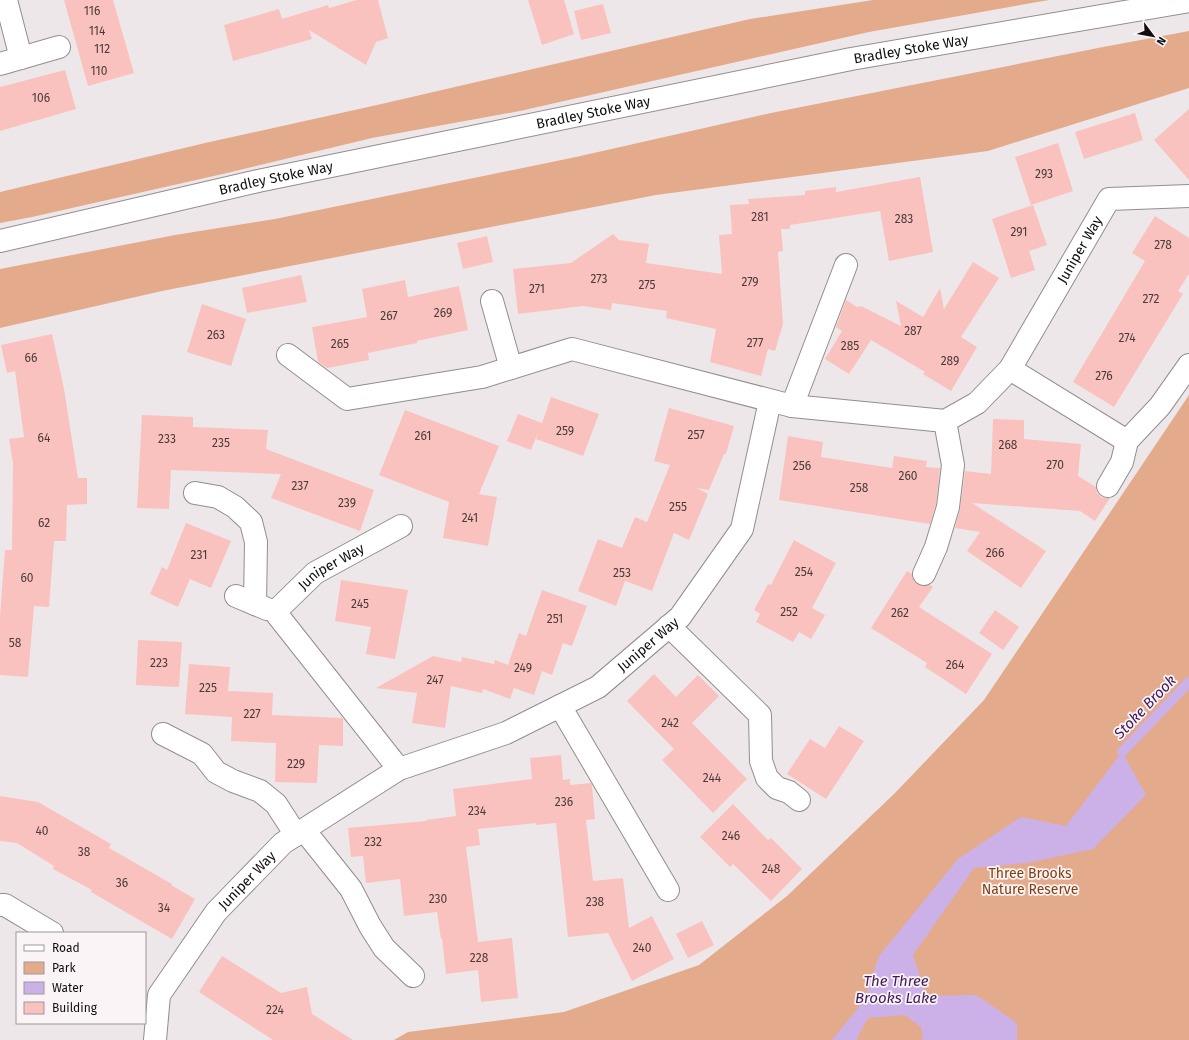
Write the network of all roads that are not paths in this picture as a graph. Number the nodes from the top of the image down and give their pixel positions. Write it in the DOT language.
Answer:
graph roads {
  1 [pos="6,0"];
  2 [pos="1189,1"];
  3 [pos="59,47"];
  4 [pos="21,58"];
  5 [pos="0,64"];
  6 [pos="1189,196"];
  7 [pos="0,241"];
  8 [pos="846,266"];
  9 [pos="492,301"];
  10 [pos="288,355"];
  11 [pos="1189,365"];
  12 [pos="511,368"];
  13 [pos="1010,369"];
  14 [pos="770,401"];
  15 [pos="792,406"];
  16 [pos="946,421"];
  17 [pos="1126,441"];
  18 [pos="1108,486"];
  19 [pos="195,493"];
  20 [pos="401,526"];
  21 [pos="924,574"];
  22 [pos="275,612"];
  23 [pos="669,626"];
  24 [pos="560,706"];
  25 [pos="163,734"];
  26 [pos="399,769"];
  27 [pos="799,800"];
  28 [pos="300,832"];
  29 [pos="668,890"];
  30 [pos="0,905"];
  31 [pos="50,932"];
  32 [pos="413,976"];
  33 [pos="152,991"];
  34 [pos="155,1040"];
  1 -- 4 [label="street"];
  2 -- 7 [label="street, Bradley Stoke Way"];
  3 -- 4 [label="street"];
  4 -- 5 [label="street"];
  6 -- 13 [label="street, Juniper Way"];
  8 -- 15 [label="street"];
  9 -- 12 [label="street"];
  10 -- 12 [label="street"];
  11 -- 17 [label="street"];
  12 -- 14 [label="street"];
  13 -- 16 [label="street, Juniper Way"];
  13 -- 17 [label="street"];
  14 -- 15 [label="street"];
  14 -- 23 [label="street, Juniper Way"];
  15 -- 16 [label="street"];
  16 -- 21 [label="street"];
  17 -- 18 [label="street"];
  19 -- 22 [label="street"];
  20 -- 22 [label="street, Juniper Way"];
  22 -- 26 [label="street"];
  23 -- 24 [label="street, Juniper Way"];
  23 -- 27 [label="street"];
  24 -- 26 [label="street, Juniper Way"];
  24 -- 29 [label="street"];
  25 -- 28 [label="street"];
  26 -- 28 [label="street, Juniper Way"];
  28 -- 32 [label="street"];
  28 -- 33 [label="street, Juniper Way"];
  30 -- 31 [label="street"];
  33 -- 34 [label="street, Juniper Way"];
}
